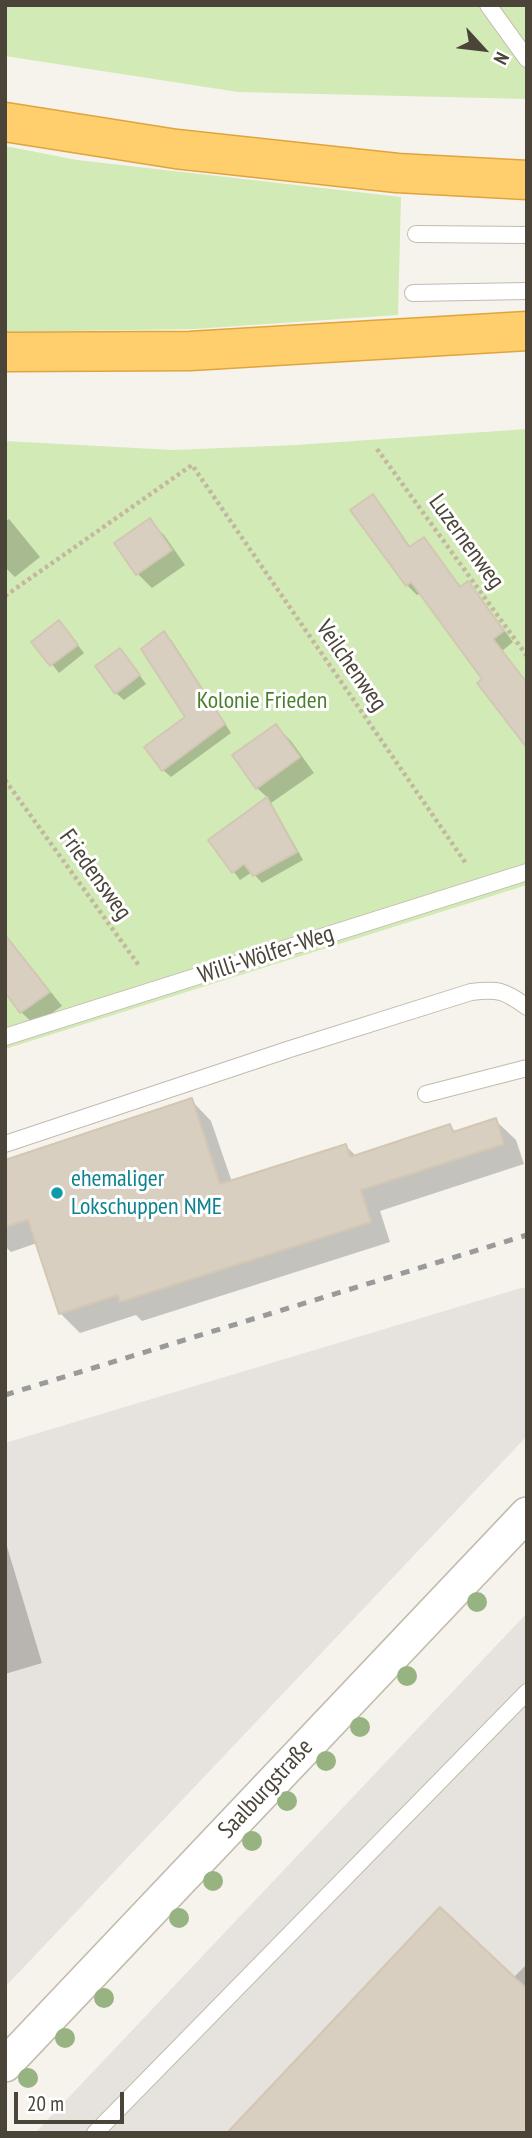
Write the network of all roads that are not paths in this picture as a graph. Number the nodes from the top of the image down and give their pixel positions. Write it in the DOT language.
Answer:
graph roads {
  1 [pos="488,5"];
  2 [pos="527,59"];
  3 [pos="5,122"];
  4 [pos="527,180"];
  5 [pos="416,234"];
  6 [pos="527,235"];
  7 [pos="527,290"];
  8 [pos="413,293"];
  9 [pos="527,331"];
  10 [pos="5,352"];
  11 [pos="527,872"];
  12 [pos="527,1007"];
  13 [pos="5,1037"];
  14 [pos="527,1068"];
  15 [pos="426,1094"];
  16 [pos="5,1144"];
  17 [pos="527,1514"];
  18 [pos="527,1692"];
  19 [pos="5,2065"];
  20 [pos="99,2131"];
  1 -- 2 [label="lane"];
  3 -- 4 [label="highway"];
  5 -- 6 [label="lane"];
  7 -- 8 [label="lane"];
  9 -- 10 [label="highway"];
  11 -- 13 [label="lane, Willi-Wölfer-Weg"];
  12 -- 16 [label="lane"];
  14 -- 15 [label="lane"];
  17 -- 19 [label="street, Saalburgstraße"];
  18 -- 20 [label="lane"];
}
